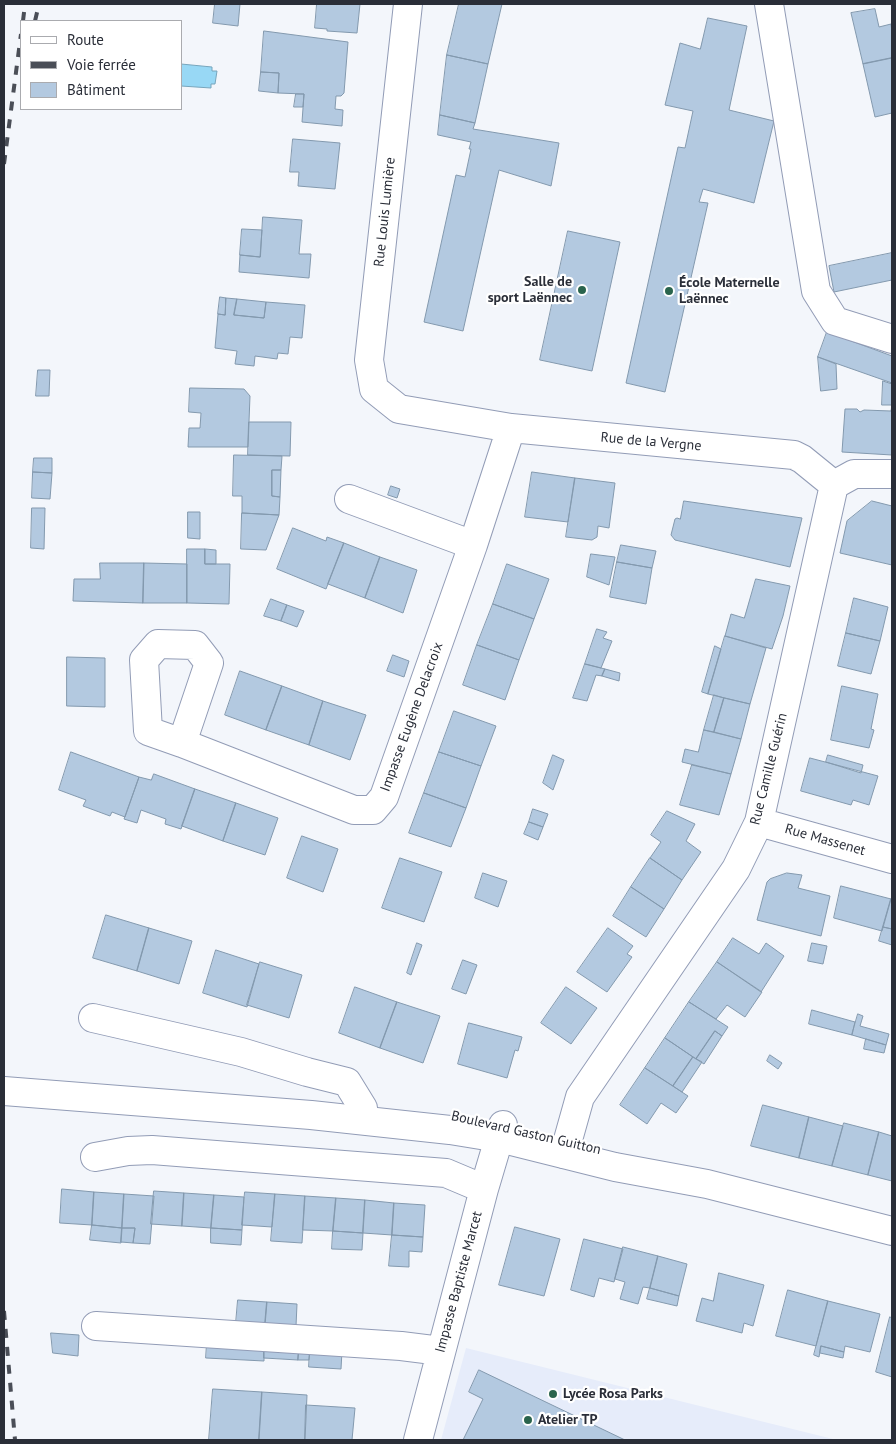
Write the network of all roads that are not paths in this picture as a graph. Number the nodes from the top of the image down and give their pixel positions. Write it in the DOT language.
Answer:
graph roads {
  1 [pos="408,4"];
  2 [pos="769,4"];
  3 [pos="892,339"];
  4 [pos="399,409"];
  5 [pos="511,428"];
  6 [pos="892,474"];
  7 [pos="834,485"];
  8 [pos="349,500"];
  9 [pos="473,546"];
  10 [pos="182,743"];
  11 [pos="758,822"];
  12 [pos="892,859"];
  13 [pos="93,1018"];
  14 [pos="4,1091"];
  15 [pos="363,1108"];
  16 [pos="311,1115"];
  17 [pos="501,1131"];
  18 [pos="565,1148"];
  19 [pos="95,1157"];
  20 [pos="484,1189"];
  21 [pos="892,1231"];
  22 [pos="96,1326"];
  23 [pos="441,1351"];
  24 [pos="418,1440"];
  1 -- 4 [label="street, Rue Louis Lumière"];
  2 -- 3 [label="street"];
  4 -- 5 [label="street, Rue de la Vergne"];
  5 -- 7 [label="street, Rue de la Vergne"];
  5 -- 9 [label="street, Impasse Eugène Delacroix"];
  6 -- 7 [label="street"];
  7 -- 11 [label="street, Rue Camille Guérin"];
  8 -- 9 [label="street"];
  9 -- 10 [label="street, Impasse Eugène Delacroix"];
  11 -- 12 [label="street, Rue Massenet"];
  11 -- 18 [label="street, Rue Camille Guérin"];
  13 -- 15 [label="street"];
  14 -- 16 [label="street, Boulevard Gaston Guitton"];
  15 -- 16 [label="street, Boulevard Gaston Guitton"];
  15 -- 17 [label="street, Boulevard Gaston Guitton"];
  16 -- 17 [label="street, Boulevard Gaston Guitton"];
  17 -- 18 [label="street, Boulevard Gaston Guitton"];
  17 -- 20 [label="street, Impasse Baptiste Marcet"];
  18 -- 21 [label="street, Boulevard Gaston Guitton"];
  19 -- 20 [label="street"];
  20 -- 23 [label="street, Impasse Baptiste Marcet"];
  22 -- 23 [label="street"];
  23 -- 24 [label="street, Impasse Baptiste Marcet"];
}
